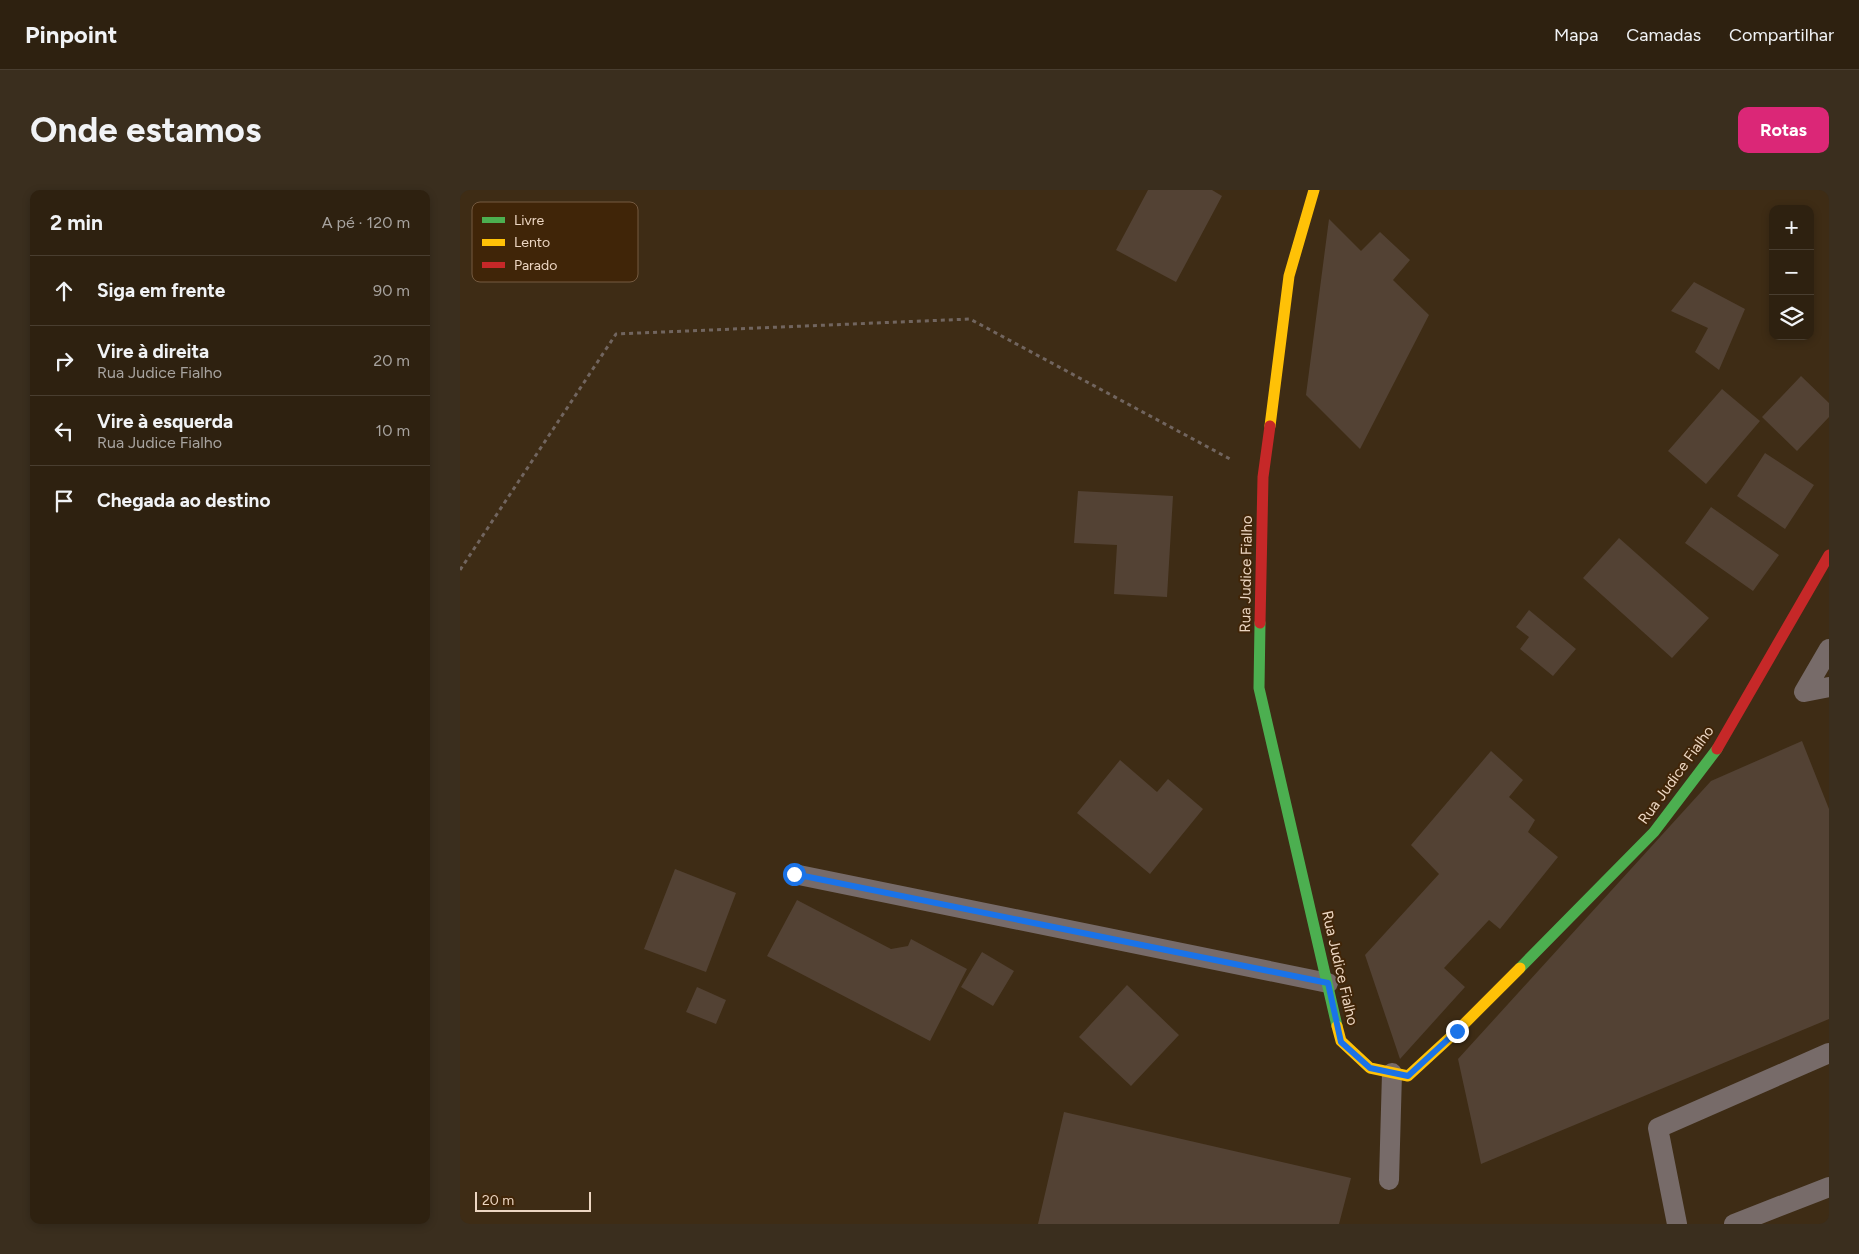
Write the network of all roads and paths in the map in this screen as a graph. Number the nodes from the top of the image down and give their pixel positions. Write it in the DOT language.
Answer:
graph roads {
  1 [pos="1314,190"];
  2 [pos="1263,477"];
  3 [pos="1829,555"];
  4 [pos="460,570"];
  5 [pos="1829,649"];
  6 [pos="1829,688"];
  7 [pos="794,874"];
  8 [pos="1328,983"];
  9 [pos="1829,1053"];
  10 [pos="1392,1073"];
  11 [pos="1389,1180"];
  12 [pos="1829,1187"];
  13 [pos="1677,1224"];
  14 [pos="1734,1224"];
  1 -- 2 [label="street, Rua Judice Fialho"];
  2 -- 4 [label="path"];
  2 -- 8 [label="street, Rua Judice Fialho"];
  3 -- 10 [label="street, Rua Judice Fialho"];
  5 -- 6 [label="lane"];
  7 -- 8 [label="lane"];
  8 -- 10 [label="street, Rua Judice Fialho"];
  9 -- 13 [label="lane"];
  10 -- 11 [label="lane"];
  12 -- 14 [label="lane"];
}
